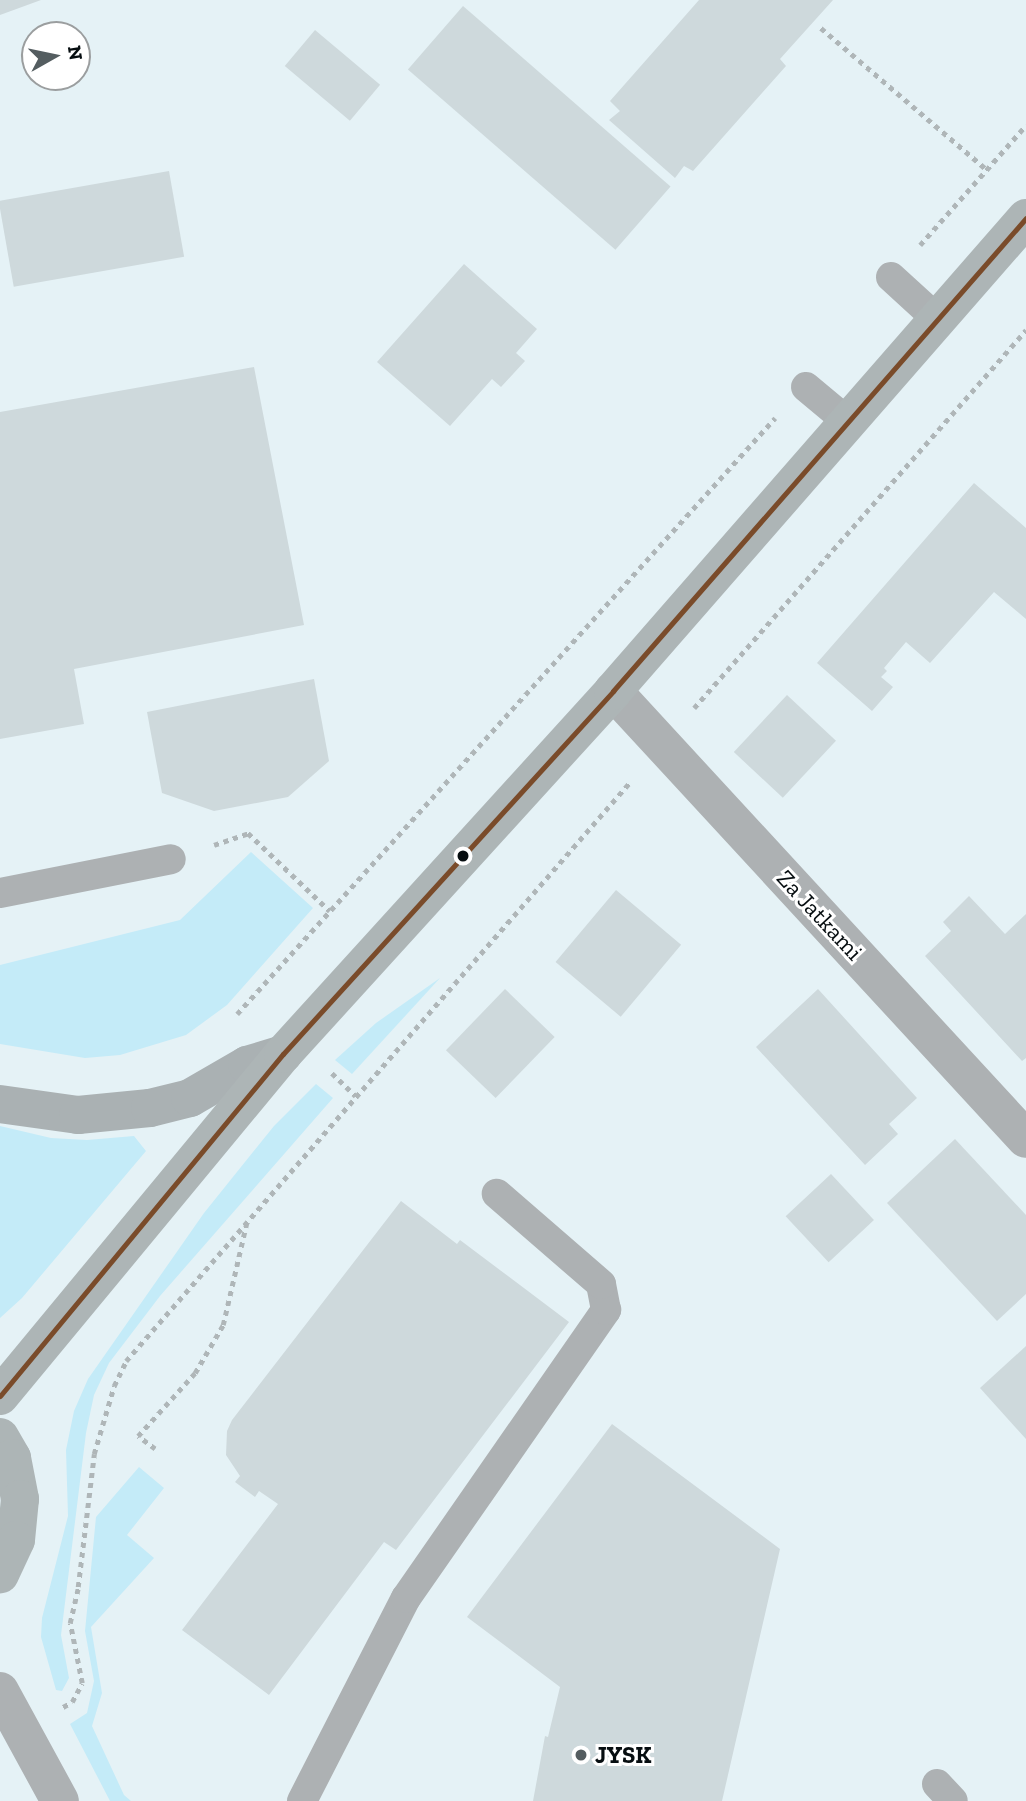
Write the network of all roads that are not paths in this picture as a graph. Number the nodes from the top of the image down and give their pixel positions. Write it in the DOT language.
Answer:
graph roads {
  1 [pos="1026,218"];
  2 [pos="891,277"];
  3 [pos="937,319"];
  4 [pos="806,387"];
  5 [pos="848,422"];
  6 [pos="613,691"];
  7 [pos="171,859"];
  8 [pos="0,893"];
  9 [pos="283,1054"];
  10 [pos="0,1104"];
  11 [pos="1026,1139"];
  12 [pos="497,1194"];
  13 [pos="0,1396"];
  14 [pos="0,1437"];
  15 [pos="0,1575"];
  16 [pos="0,1691"];
  17 [pos="60,1801"];
  18 [pos="302,1801"];
  1 -- 3 [label="main road"];
  2 -- 3 [label="lane"];
  3 -- 5 [label="main road"];
  4 -- 5 [label="lane"];
  5 -- 6 [label="main road"];
  6 -- 9 [label="main road"];
  6 -- 11 [label="street, Za Jatkami"];
  7 -- 8 [label="lane"];
  9 -- 10 [label="main road"];
  9 -- 13 [label="main road"];
  12 -- 18 [label="lane"];
  14 -- 15 [label="main road"];
  16 -- 17 [label="street"];
}
